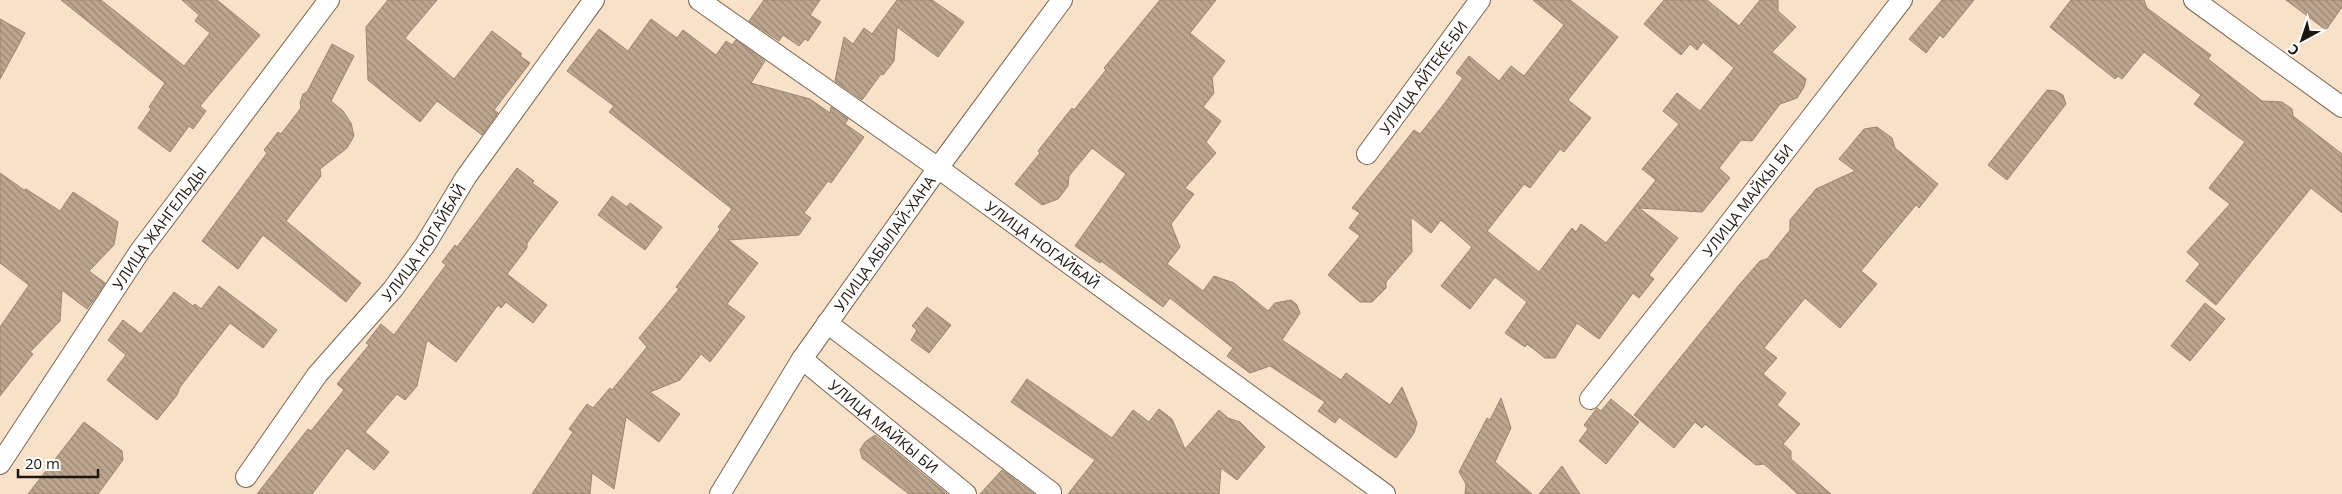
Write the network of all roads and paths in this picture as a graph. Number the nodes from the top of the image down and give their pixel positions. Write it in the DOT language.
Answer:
graph roads {
  1 [pos="329,0"];
  2 [pos="594,0"];
  3 [pos="699,0"];
  4 [pos="1062,0"];
  5 [pos="1480,0"];
  6 [pos="1902,0"];
  7 [pos="2194,0"];
  8 [pos="2342,107"];
  9 [pos="1367,154"];
  10 [pos="938,168"];
  11 [pos="827,323"];
  12 [pos="802,359"];
  13 [pos="1590,399"];
  14 [pos="0,464"];
  15 [pos="246,477"];
  16 [pos="1051,492"];
  17 [pos="720,494"];
  18 [pos="966,494"];
  19 [pos="1385,494"];
  1 -- 14 [label="street, УЛИЦА ЖАНГЕЛЬДЫ"];
  2 -- 15 [label="street, УЛИЦА НОГАЙБАЙ"];
  3 -- 10 [label="street, УЛИЦА НОГАЙБАЙ"];
  4 -- 10 [label="street, УЛИЦА АБЫЛАЙ-ХАНА"];
  5 -- 9 [label="street, УЛИЦА АЙТЕКЕ-БИ"];
  6 -- 13 [label="street, УЛИЦА МАЙКЫ БИ"];
  7 -- 8 [label="street"];
  10 -- 11 [label="street, УЛИЦА АБЫЛАЙ-ХАНА"];
  10 -- 19 [label="street, УЛИЦА НОГАЙБАЙ"];
  11 -- 12 [label="street, УЛИЦА АБЫЛАЙ-ХАНА"];
  11 -- 16 [label="street"];
  12 -- 17 [label="street, УЛИЦА АБЫЛАЙ-ХАНА"];
  12 -- 18 [label="street, УЛИЦА МАЙКЫ БИ"];
}
